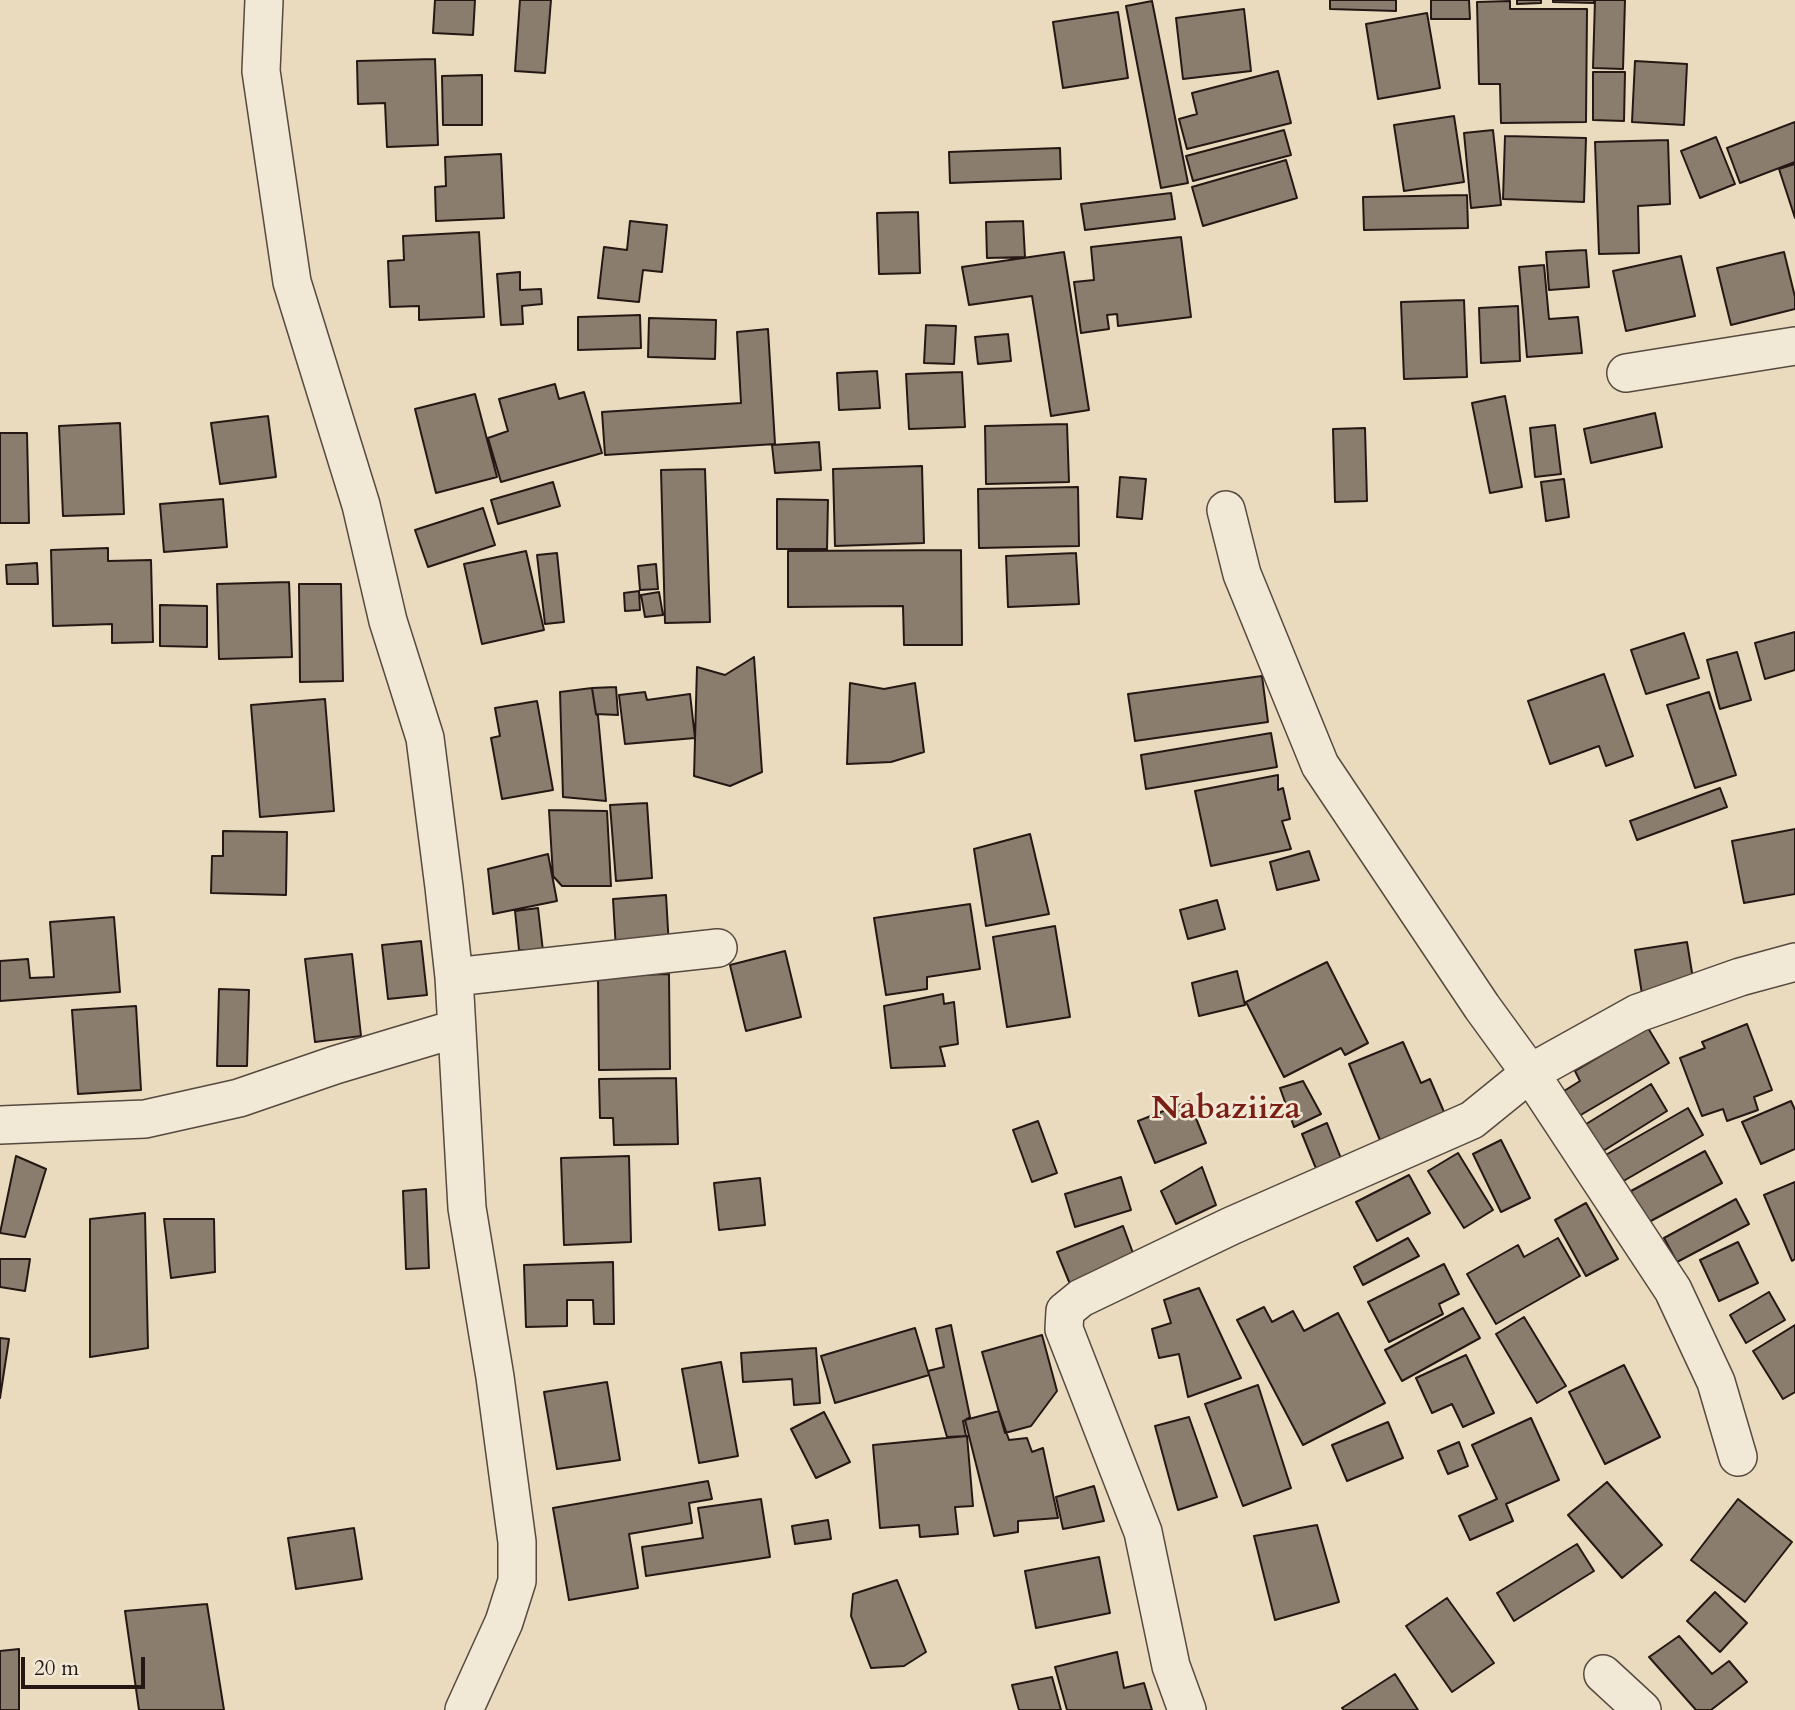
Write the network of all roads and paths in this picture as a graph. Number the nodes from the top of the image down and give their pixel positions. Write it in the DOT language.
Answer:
graph roads {
  1 [pos="264,0"];
  2 [pos="1795,346"];
  3 [pos="1626,373"];
  4 [pos="1226,510"];
  5 [pos="718,948"];
  6 [pos="1795,961"];
  7 [pos="454,977"];
  8 [pos="455,1029"];
  9 [pos="1530,1073"];
  10 [pos="0,1125"];
  11 [pos="1738,1457"];
  12 [pos="1603,1674"];
  13 [pos="464,1710"];
  14 [pos="1186,1710"];
  15 [pos="1642,1710"];
  1 -- 7 [label="street"];
  2 -- 3 [label="street"];
  4 -- 9 [label="street"];
  5 -- 7 [label="street"];
  6 -- 9 [label="street"];
  7 -- 8 [label="street"];
  8 -- 10 [label="street"];
  8 -- 13 [label="street"];
  9 -- 11 [label="street"];
  9 -- 14 [label="street"];
  12 -- 15 [label="street"];
}
